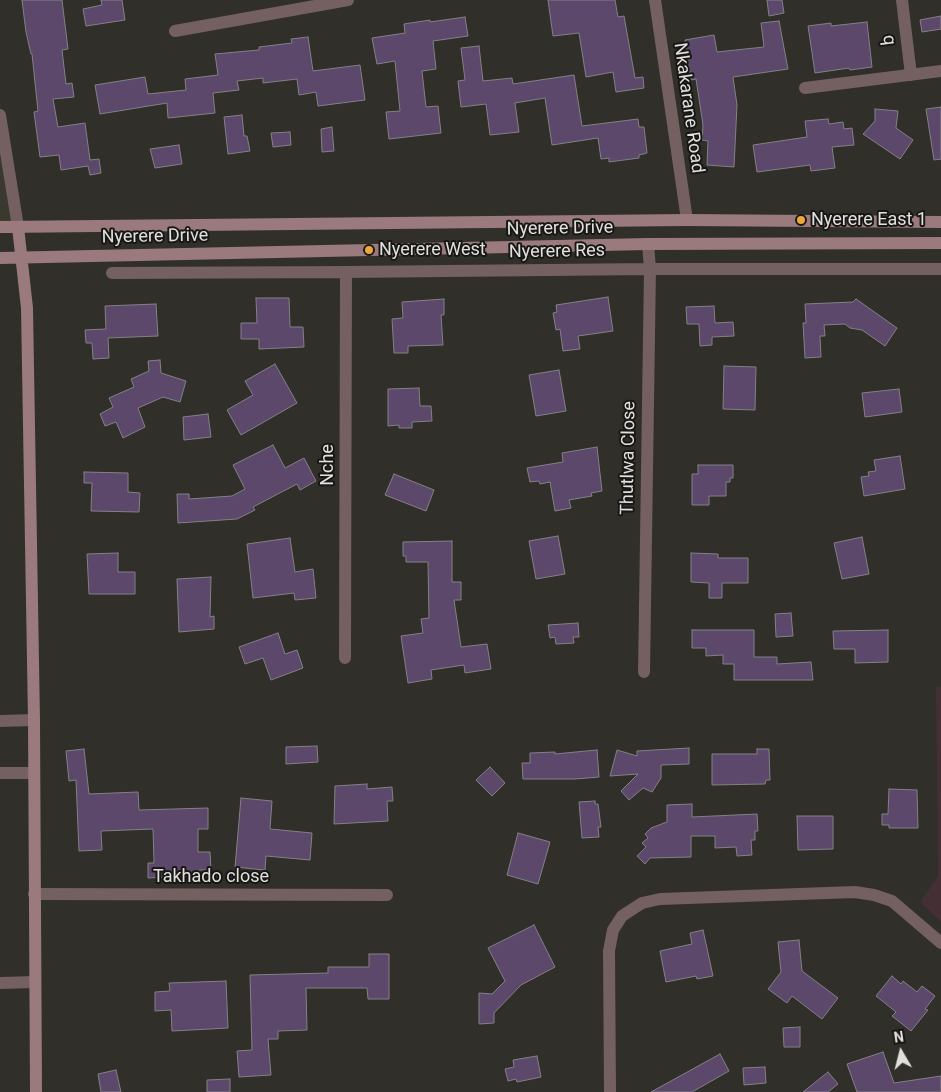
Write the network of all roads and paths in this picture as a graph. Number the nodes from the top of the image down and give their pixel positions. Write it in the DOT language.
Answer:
graph roads {
  1 [pos="348,0"];
  2 [pos="654,0"];
  3 [pos="902,0"];
  4 [pos="175,31"];
  5 [pos="941,70"];
  6 [pos="911,75"];
  7 [pos="805,88"];
  8 [pos="0,115"];
  9 [pos="687,220"];
  10 [pos="941,222"];
  11 [pos="0,227"];
  12 [pos="18,227"];
  13 [pos="941,243"];
  14 [pos="648,244"];
  15 [pos="0,258"];
  16 [pos="21,258"];
  17 [pos="650,269"];
  18 [pos="941,269"];
  19 [pos="346,272"];
  20 [pos="112,273"];
  21 [pos="345,658"];
  22 [pos="644,672"];
  23 [pos="0,720"];
  24 [pos="34,720"];
  25 [pos="0,773"];
  26 [pos="34,773"];
  27 [pos="34,894"];
  28 [pos="387,895"];
  29 [pos="941,943"];
  30 [pos="35,982"];
  31 [pos="0,983"];
  32 [pos="36,1092"];
  33 [pos="610,1092"];
  1 -- 4 [label="street"];
  2 -- 9 [label="street, Nkakarane Road"];
  3 -- 6 [label="street, b"];
  5 -- 6 [label="street"];
  6 -- 7 [label="street"];
  8 -- 12 [label="street"];
  9 -- 10 [label="main road, Nyerere Drive"];
  9 -- 12 [label="main road, Nyerere Drive"];
  11 -- 12 [label="main road, Nyerere Drive"];
  12 -- 16 [label="main road"];
  13 -- 14 [label="main road, Nyerere Drive"];
  14 -- 16 [label="main road, Nyerere Drive"];
  14 -- 17 [label="street, Thutlwa Close"];
  15 -- 16 [label="main road, Nyerere Drive"];
  16 -- 24 [label="main road"];
  17 -- 18 [label="street, Nyerere Res"];
  17 -- 19 [label="street, Nyerere Res"];
  17 -- 22 [label="street, Thutlwa Close"];
  19 -- 20 [label="street, Nyerere Res"];
  19 -- 21 [label="street, Nche"];
  23 -- 24 [label="street"];
  24 -- 26 [label="main road"];
  25 -- 26 [label="street"];
  26 -- 27 [label="main road"];
  27 -- 28 [label="street, Takhado close"];
  27 -- 30 [label="main road"];
  29 -- 33 [label="street"];
  30 -- 31 [label="street"];
  30 -- 32 [label="main road"];
}
